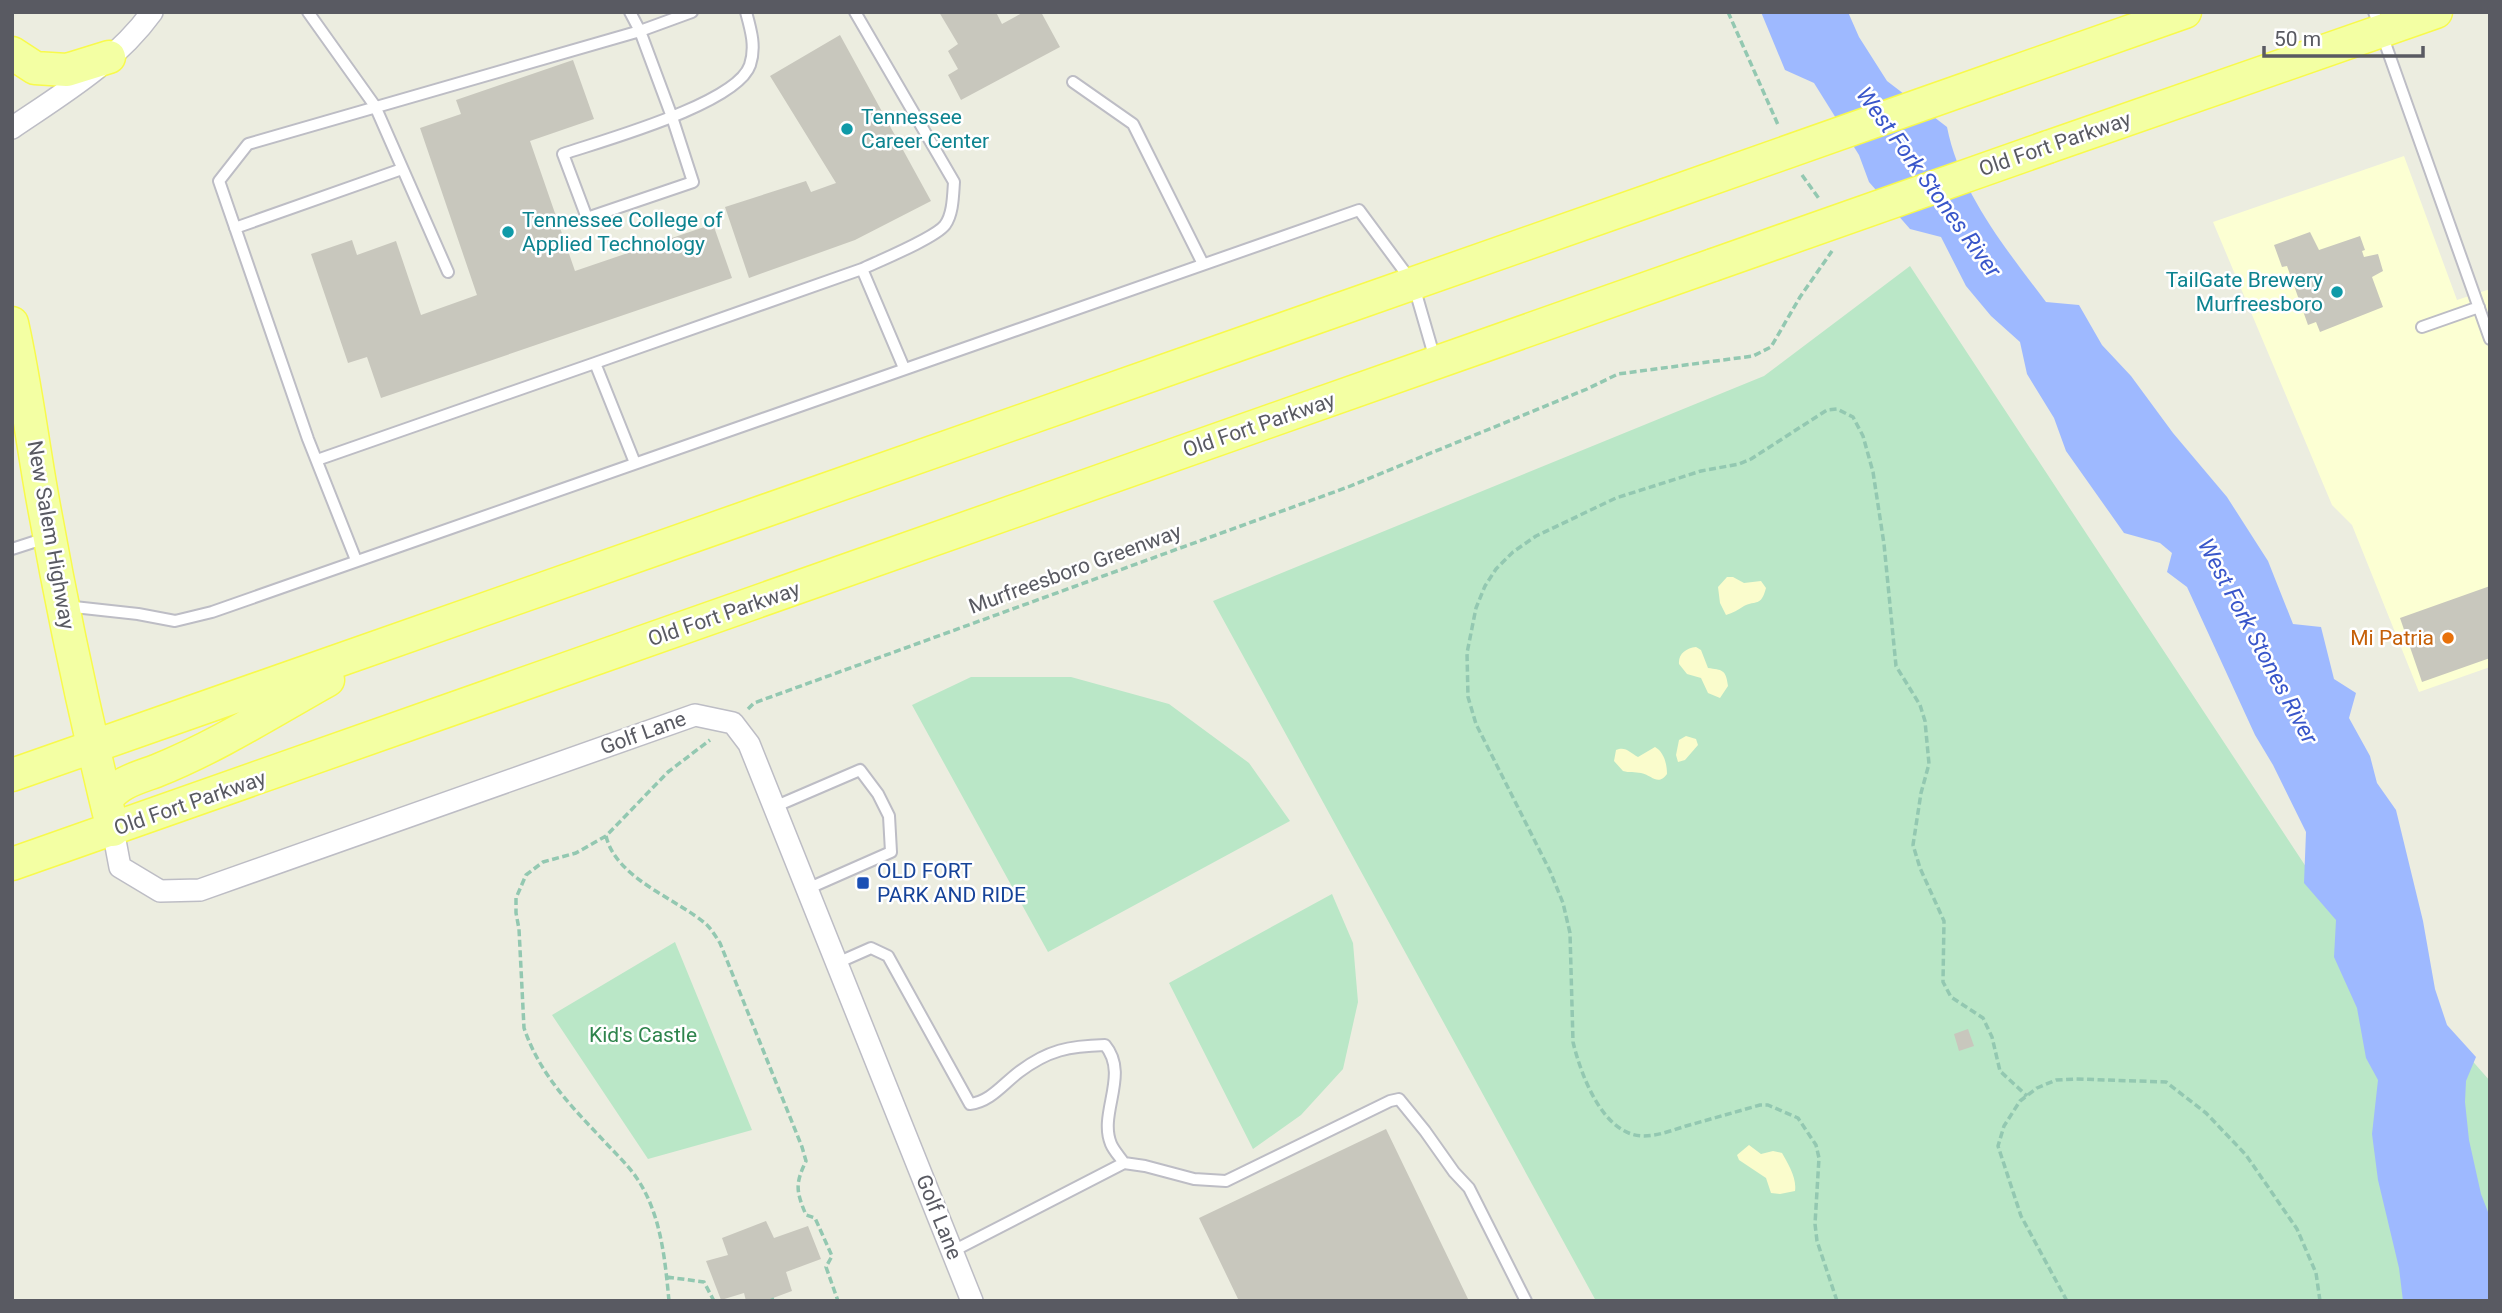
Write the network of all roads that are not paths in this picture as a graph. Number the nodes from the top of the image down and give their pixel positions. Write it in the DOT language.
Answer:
graph roads {
  1 [pos="152,12"];
  2 [pos="308,12"];
  3 [pos="631,12"];
  4 [pos="692,12"];
  5 [pos="746,12"];
  6 [pos="855,12"];
  7 [pos="2185,12"];
  8 [pos="2436,12"];
  9 [pos="2378,22"];
  10 [pos="640,31"];
  11 [pos="12,53"];
  12 [pos="109,57"];
  13 [pos="1073,82"];
  14 [pos="375,106"];
  15 [pos="672,117"];
  16 [pos="12,128"];
  17 [pos="402,169"];
  18 [pos="235,228"];
  19 [pos="1203,264"];
  20 [pos="862,269"];
  21 [pos="448,272"];
  22 [pos="1413,284"];
  23 [pos="2479,307"];
  24 [pos="2422,327"];
  25 [pos="14,338"];
  26 [pos="2490,339"];
  27 [pos="1436,362"];
  28 [pos="595,363"];
  29 [pos="904,368"];
  30 [pos="317,460"];
  31 [pos="635,463"];
  32 [pos="50,537"];
  33 [pos="12,549"];
  34 [pos="356,560"];
  35 [pos="63,605"];
  36 [pos="393,642"];
  37 [pos="92,747"];
  38 [pos="12,775"];
  39 [pos="774,807"];
  40 [pos="109,815"];
  41 [pos="12,864"];
  42 [pos="807,889"];
  43 [pos="837,963"];
  44 [pos="1124,1163"];
  45 [pos="953,1251"];
  46 [pos="972,1301"];
  47 [pos="1526,1301"];
  1 -- 12 [label="street"];
  2 -- 14 [label="lane"];
  3 -- 10 [label="lane"];
  4 -- 10 [label="lane"];
  5 -- 15 [label="lane"];
  6 -- 20 [label="lane"];
  7 -- 22 [label="main road, bridge"];
  8 -- 9 [label="main road, Old Fort Parkway"];
  9 -- 23 [label="lane"];
  9 -- 27 [label="main road, Old Fort Parkway, bridge"];
  10 -- 14 [label="lane"];
  10 -- 15 [label="lane"];
  11 -- 12 [label="main road"];
  12 -- 16 [label="street"];
  13 -- 19 [label="lane"];
  14 -- 17 [label="lane"];
  14 -- 18 [label="lane"];
  15 -- 15 [label="lane"];
  17 -- 18 [label="lane"];
  17 -- 21 [label="lane"];
  18 -- 30 [label="lane"];
  19 -- 22 [label="lane"];
  19 -- 29 [label="lane"];
  20 -- 28 [label="lane"];
  20 -- 29 [label="lane"];
  22 -- 27 [label="lane"];
  22 -- 36 [label="main road"];
  23 -- 24 [label="lane"];
  23 -- 26 [label="lane"];
  25 -- 32 [label="main road, New Salem Highway"];
  27 -- 40 [label="main road, Old Fort Parkway"];
  28 -- 30 [label="lane"];
  28 -- 31 [label="lane"];
  29 -- 31 [label="lane"];
  30 -- 34 [label="lane"];
  31 -- 34 [label="lane"];
  32 -- 33 [label="lane"];
  32 -- 35 [label="main road, New Salem Highway"];
  34 -- 35 [label="lane"];
  35 -- 37 [label="main road, New Salem Highway"];
  36 -- 37 [label="main road"];
  36 -- 40 [label="main road"];
  37 -- 38 [label="main road"];
  37 -- 40 [label="main road, New Salem Highway"];
  39 -- 40 [label="street, Golf Lane"];
  39 -- 42 [label="street, Golf Lane"];
  39 -- 42 [label="lane"];
  40 -- 41 [label="main road, Old Fort Parkway"];
  42 -- 43 [label="street, Golf Lane"];
  43 -- 44 [label="lane"];
  43 -- 45 [label="street, Golf Lane"];
  44 -- 45 [label="lane"];
  44 -- 47 [label="lane"];
  45 -- 46 [label="street, Golf Lane"];
}
